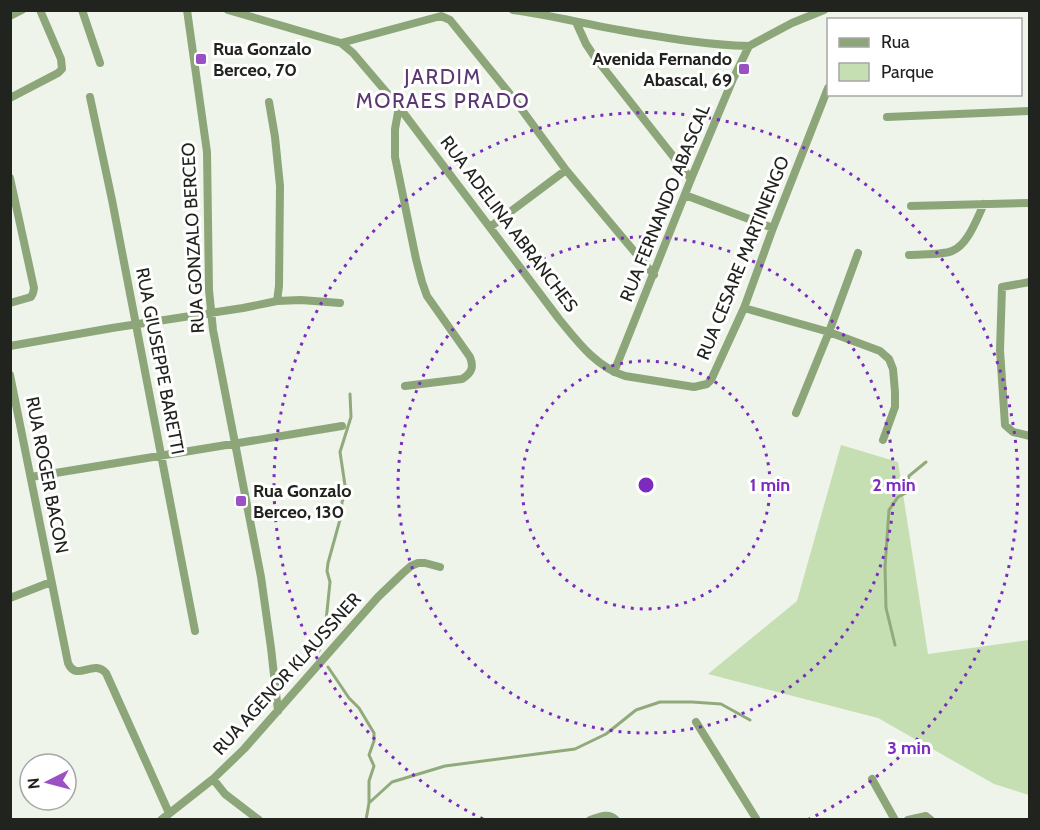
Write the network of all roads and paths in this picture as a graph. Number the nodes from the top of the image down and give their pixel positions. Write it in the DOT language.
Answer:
graph roads {
  1 [pos="22,10"];
  2 [pos="40,10"];
  3 [pos="82,10"];
  4 [pos="187,10"];
  5 [pos="228,10"];
  6 [pos="513,10"];
  7 [pos="824,10"];
  8 [pos="443,13"];
  9 [pos="813,13"];
  10 [pos="10,16"];
  11 [pos="576,22"];
  12 [pos="340,43"];
  13 [pos="749,46"];
  14 [pos="100,63"];
  15 [pos="827,91"];
  16 [pos="90,97"];
  17 [pos="10,98"];
  18 [pos="269,102"];
  19 [pos="399,107"];
  20 [pos="1029,111"];
  21 [pos="887,117"];
  22 [pos="566,170"];
  23 [pos="10,178"];
  24 [pos="691,179"];
  25 [pos="685,195"];
  26 [pos="1029,203"];
  27 [pos="984,204"];
  28 [pos="911,206"];
  29 [pos="490,227"];
  30 [pos="773,228"];
  31 [pos="858,253"];
  32 [pos="909,255"];
  33 [pos="654,275"];
  34 [pos="1029,282"];
  35 [pos="277,301"];
  36 [pos="10,303"];
  37 [pos="340,303"];
  38 [pos="744,308"];
  39 [pos="211,313"];
  40 [pos="136,325"];
  41 [pos="829,332"];
  42 [pos="10,346"];
  43 [pos="614,372"];
  44 [pos="10,375"];
  45 [pos="405,387"];
  46 [pos="796,413"];
  47 [pos="342,426"];
  48 [pos="1029,436"];
  49 [pos="883,440"];
  50 [pos="235,444"];
  51 [pos="161,456"];
  52 [pos="31,477"];
  53 [pos="440,567"];
  54 [pos="51,582"];
  55 [pos="10,598"];
  56 [pos="195,631"];
  57 [pos="278,711"];
  58 [pos="696,722"];
  59 [pos="213,779"];
  60 [pos="872,779"];
  61 [pos="169,813"];
  62 [pos="930,818"];
  63 [pos="161,819"];
  64 [pos="259,819"];
  65 [pos="590,819"];
  66 [pos="616,819"];
  67 [pos="757,819"];
  68 [pos="895,819"];
  69 [pos="908,819"];
  1 -- 10 [label="street"];
  2 -- 17 [label="street"];
  3 -- 14 [label="street"];
  4 -- 39 [label="street, RUA GONZALO BERCEO"];
  5 -- 12 [label="street, RUA ADELINA ABRANCHES"];
  6 -- 11 [label="street"];
  7 -- 9 [label="street"];
  8 -- 12 [label="street"];
  8 -- 22 [label="street"];
  9 -- 13 [label="street"];
  11 -- 13 [label="street"];
  11 -- 24 [label="street"];
  12 -- 19 [label="street, RUA ADELINA ABRANCHES"];
  13 -- 24 [label="street, RUA FERNANDO ABASCAL"];
  15 -- 30 [label="street, RUA CESARE MARTINENGO"];
  16 -- 40 [label="street, RUA GIUSEPPE BARETTI"];
  18 -- 35 [label="street"];
  19 -- 29 [label="street, RUA ADELINA ABRANCHES"];
  19 -- 45 [label="street"];
  20 -- 21 [label="street"];
  22 -- 29 [label="street"];
  22 -- 33 [label="street"];
  23 -- 36 [label="street"];
  24 -- 25 [label="street, RUA FERNANDO ABASCAL"];
  25 -- 30 [label="street"];
  25 -- 33 [label="street, RUA FERNANDO ABASCAL"];
  26 -- 27 [label="street"];
  27 -- 28 [label="street"];
  27 -- 32 [label="street"];
  29 -- 43 [label="street, RUA ADELINA ABRANCHES"];
  30 -- 38 [label="street, RUA CESARE MARTINENGO"];
  31 -- 41 [label="street"];
  33 -- 43 [label="street, RUA FERNANDO ABASCAL"];
  34 -- 48 [label="street"];
  35 -- 37 [label="street"];
  35 -- 39 [label="street"];
  38 -- 41 [label="street"];
  38 -- 43 [label="street, RUA CESARE MARTINENGO"];
  39 -- 40 [label="street"];
  39 -- 50 [label="street, RUA GONZALO BERCEO"];
  40 -- 42 [label="street"];
  40 -- 51 [label="street, RUA GIUSEPPE BARETTI"];
  41 -- 46 [label="street"];
  41 -- 49 [label="street"];
  44 -- 52 [label="street, RUA ROGER BACON"];
  47 -- 50 [label="street"];
  50 -- 51 [label="street"];
  50 -- 57 [label="street, RUA GONZALO BERCEO"];
  51 -- 52 [label="street"];
  51 -- 56 [label="street, RUA GIUSEPPE BARETTI"];
  52 -- 54 [label="street, RUA ROGER BACON"];
  53 -- 57 [label="street, RUA AGENOR KLAUSSNER"];
  54 -- 55 [label="street"];
  54 -- 61 [label="street, RUA ROGER BACON"];
  57 -- 59 [label="street, RUA AGENOR KLAUSSNER"];
  58 -- 67 [label="street"];
  59 -- 61 [label="street, RUA AGENOR KLAUSSNER"];
  59 -- 64 [label="street"];
  60 -- 68 [label="street"];
  61 -- 63 [label="street, RUA AGENOR KLAUSSNER"];
  62 -- 69 [label="street"];
  65 -- 66 [label="street"];
}
